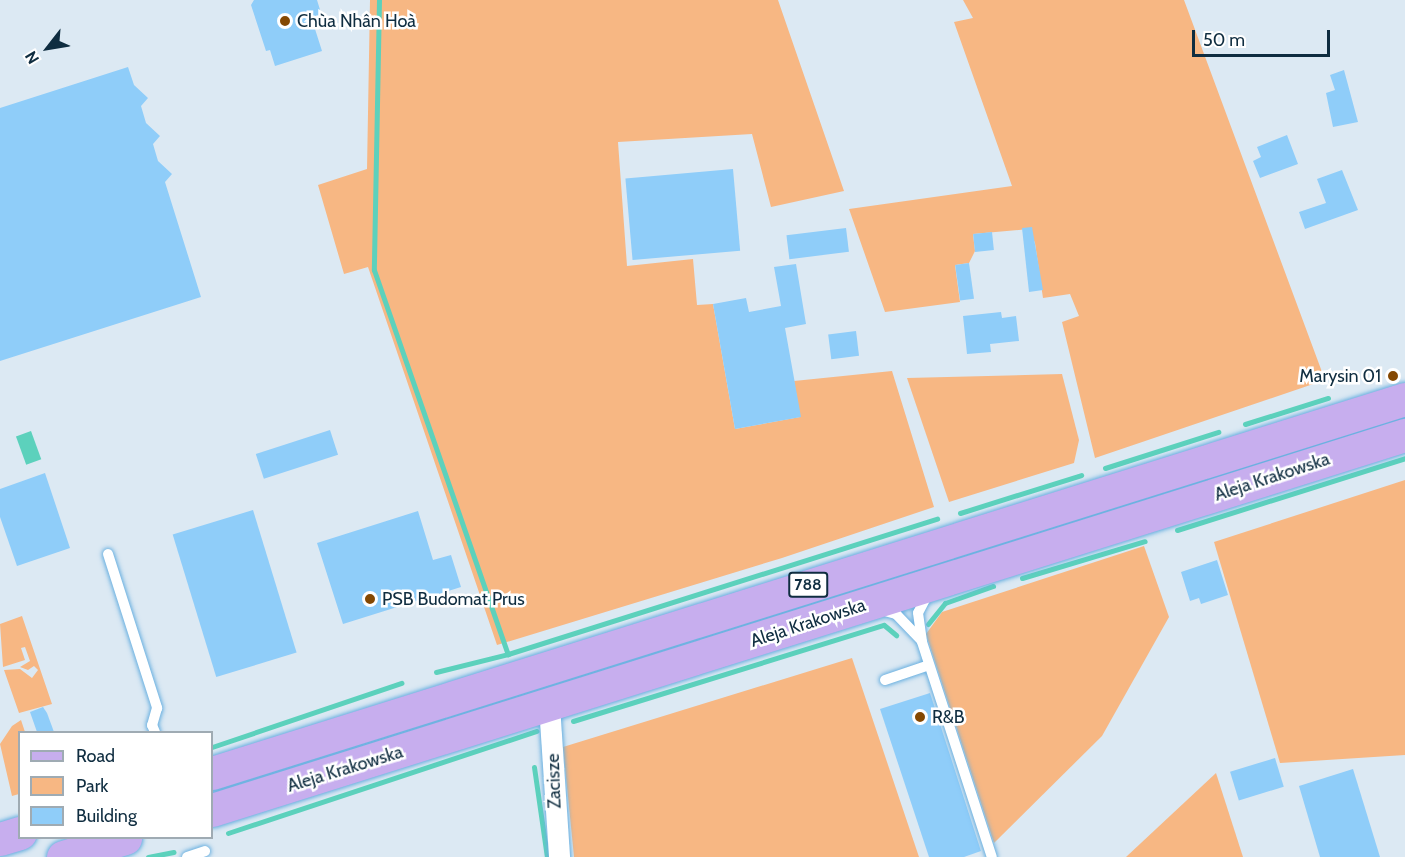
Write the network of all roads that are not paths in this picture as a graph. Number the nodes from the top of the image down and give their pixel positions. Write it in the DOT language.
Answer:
graph roads {
  1 [pos="1405,399"];
  2 [pos="1405,435"];
  3 [pos="108,554"];
  4 [pos="937,582"];
  5 [pos="838,614"];
  6 [pos="922,642"];
  7 [pos="929,665"];
  8 [pos="885,680"];
  9 [pos="549,705"];
  10 [pos="155,731"];
  11 [pos="215,770"];
  12 [pos="213,810"];
  13 [pos="18,834"];
  14 [pos="0,839"];
  15 [pos="119,839"];
  16 [pos="205,851"];
  17 [pos="63,857"];
  18 [pos="187,857"];
  19 [pos="559,857"];
  20 [pos="992,857"];
  1 -- 11 [label="main road, Aleja Krakowska / 788"];
  2 -- 4 [label="main road, Aleja Krakowska / 788"];
  3 -- 10 [label="lane"];
  4 -- 5 [label="main road, Aleja Krakowska / 788"];
  4 -- 6 [label="lane"];
  5 -- 6 [label="lane"];
  5 -- 9 [label="main road, Aleja Krakowska / 788"];
  6 -- 7 [label="lane"];
  7 -- 8 [label="lane"];
  7 -- 20 [label="lane"];
  9 -- 12 [label="main road, Aleja Krakowska / 788"];
  9 -- 19 [label="street, Zacisze"];
  13 -- 14 [label="main road"];
  15 -- 17 [label="main road"];
  16 -- 18 [label="lane"];
}
